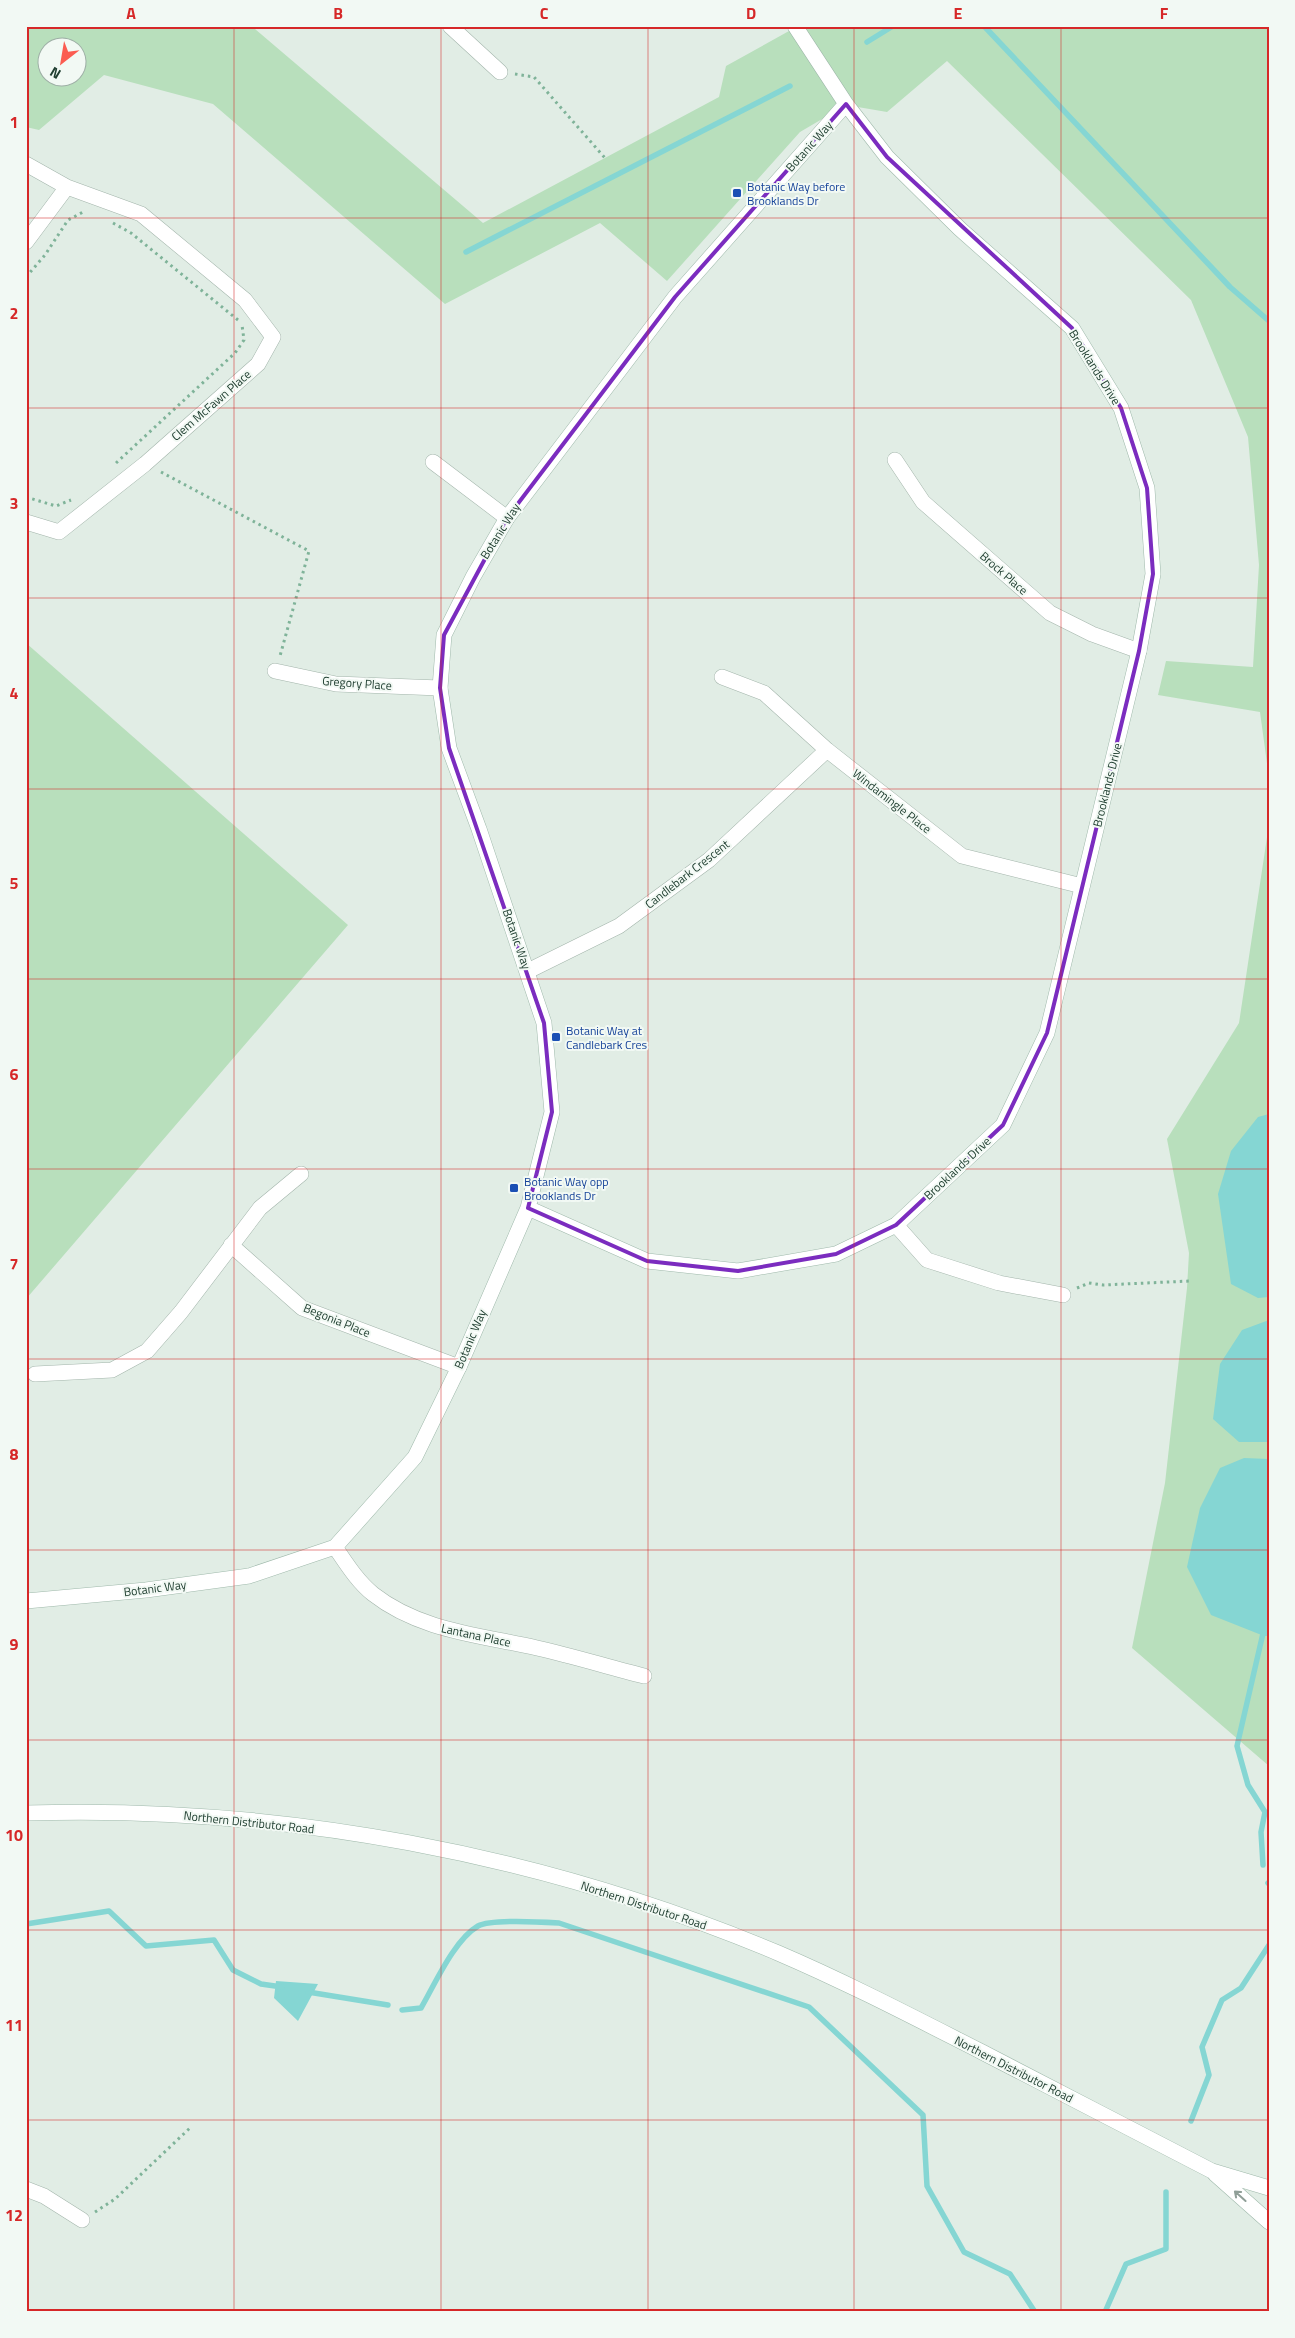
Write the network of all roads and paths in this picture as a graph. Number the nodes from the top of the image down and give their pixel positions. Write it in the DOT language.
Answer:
graph roads {
  1 [pos="450,26"];
  2 [pos="795,26"];
  3 [pos="500,72"];
  4 [pos="846,104"];
  5 [pos="605,158"];
  6 [pos="26,164"];
  7 [pos="67,187"];
  8 [pos="94,214"];
  9 [pos="109,222"];
  10 [pos="26,242"];
  11 [pos="26,277"];
  12 [pos="895,460"];
  13 [pos="433,462"];
  14 [pos="115,464"];
  15 [pos="176,480"];
  16 [pos="26,497"];
  17 [pos="79,497"];
  18 [pos="506,518"];
  19 [pos="26,522"];
  20 [pos="1139,652"];
  21 [pos="275,671"];
  22 [pos="722,677"];
  23 [pos="440,688"];
  24 [pos="827,750"];
  25 [pos="1082,886"];
  26 [pos="528,972"];
  27 [pos="301,1174"];
  28 [pos="528,1208"];
  29 [pos="896,1225"];
  30 [pos="231,1245"];
  31 [pos="1190,1281"];
  32 [pos="1089,1283"];
  33 [pos="1063,1295"];
  34 [pos="459,1367"];
  35 [pos="36,1374"];
  36 [pos="335,1547"];
  37 [pos="26,1602"];
  38 [pos="644,1676"];
  39 [pos="26,1813"];
  40 [pos="192,2127"];
  41 [pos="1212,2171"];
  42 [pos="1269,2188"];
  43 [pos="26,2189"];
  44 [pos="82,2220"];
  45 [pos="1269,2222"];
  1 -- 3 [label="street"];
  2 -- 4 [label="street, Brooklands Drive"];
  3 -- 5 [label="path"];
  4 -- 18 [label="street, Botanic Way"];
  4 -- 20 [label="street, Brooklands Drive"];
  6 -- 7 [label="street, Clem McFawn Place"];
  7 -- 10 [label="street"];
  7 -- 19 [label="street, Clem McFawn Place"];
  8 -- 11 [label="path"];
  9 -- 14 [label="path"];
  12 -- 20 [label="street, Brock Place"];
  13 -- 18 [label="street"];
  15 -- 21 [label="path"];
  16 -- 17 [label="path"];
  18 -- 23 [label="street, Botanic Way"];
  20 -- 25 [label="street, Brooklands Drive"];
  21 -- 23 [label="street, Gregory Place"];
  22 -- 24 [label="street, Windamingle Place"];
  23 -- 26 [label="street, Botanic Way"];
  24 -- 25 [label="street, Windamingle Place"];
  24 -- 26 [label="street, Candlebark Crescent"];
  25 -- 29 [label="street, Brooklands Drive"];
  26 -- 28 [label="street, Botanic Way"];
  27 -- 30 [label="street"];
  28 -- 29 [label="street, Brooklands Drive"];
  28 -- 34 [label="street, Botanic Way"];
  29 -- 33 [label="street"];
  30 -- 34 [label="street, Begonia Place"];
  30 -- 35 [label="street"];
  31 -- 32 [label="path"];
  34 -- 36 [label="street, Botanic Way"];
  36 -- 37 [label="street, Botanic Way"];
  36 -- 38 [label="street, Lantana Place"];
  39 -- 41 [label="street, Northern Distributor Road"];
  40 -- 44 [label="path"];
  41 -- 42 [label="street, Northern Distributor Road"];
  45 -- 41 [label="street, Northern Distributor Road, one-way"];
  43 -- 44 [label="street"];
}
